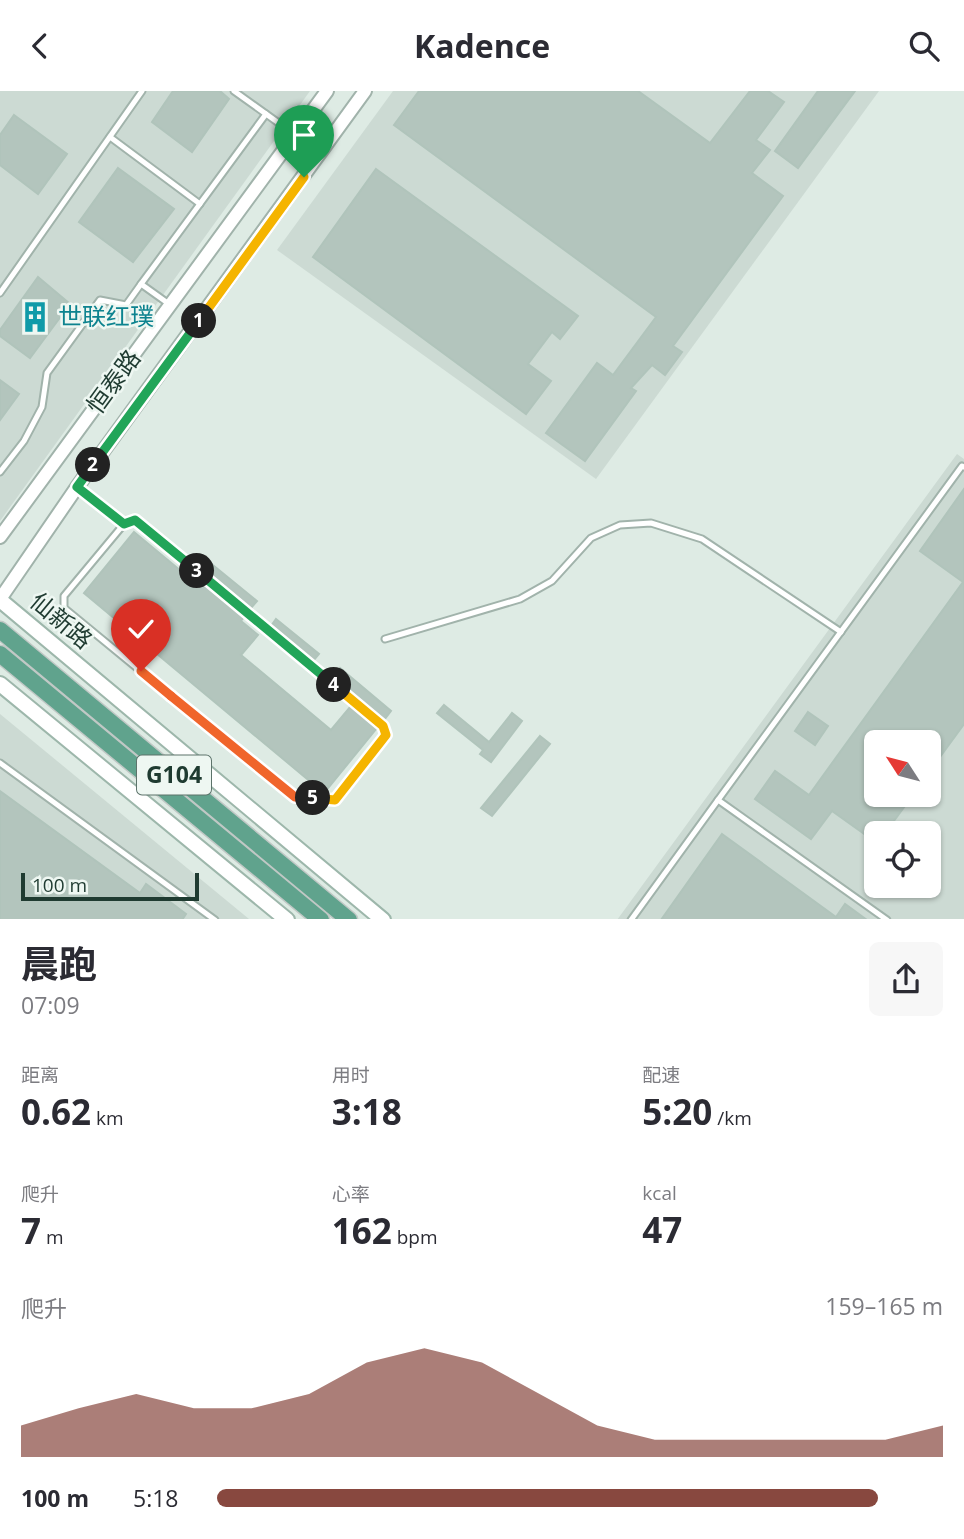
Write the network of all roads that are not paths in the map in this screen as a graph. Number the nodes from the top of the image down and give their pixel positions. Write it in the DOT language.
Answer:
graph roads {
  1 [pos="142,91"];
  2 [pos="234,91"];
  3 [pos="327,91"];
  4 [pos="365,91"];
  5 [pos="266,114"];
  6 [pos="295,135"];
  7 [pos="110,137"];
  8 [pos="200,204"];
  9 [pos="142,284"];
  10 [pos="0,293"];
  11 [pos="171,306"];
  12 [pos="964,467"];
  13 [pos="0,472"];
  14 [pos="77,487"];
  15 [pos="124,524"];
  16 [pos="0,537"];
  17 [pos="0,599"];
  18 [pos="0,631"];
  19 [pos="841,632"];
  20 [pos="385,639"];
  21 [pos="0,654"];
  22 [pos="0,684"];
  23 [pos="0,763"];
  24 [pos="718,800"];
  25 [pos="372,916"];
  26 [pos="215,919"];
  27 [pos="286,919"];
  28 [pos="321,919"];
  29 [pos="349,919"];
  30 [pos="631,919"];
  31 [pos="887,919"];
  1 -- 7 [label="lane"];
  2 -- 5 [label="lane"];
  3 -- 6 [label="street, 恒泰路"];
  4 -- 14 [label="street, 恒泰路"];
  5 -- 6 [label="lane"];
  5 -- 8 [label="lane"];
  6 -- 11 [label="street, 恒泰路"];
  7 -- 8 [label="lane"];
  7 -- 10 [label="lane"];
  8 -- 9 [label="lane"];
  9 -- 11 [label="lane"];
  9 -- 13 [label="lane"];
  11 -- 16 [label="street, 恒泰路"];
  12 -- 19 [label="lane"];
  14 -- 15 [label="lane"];
  14 -- 17 [label="street, 恒泰路"];
  15 -- 15 [label="lane"];
  17 -- 25 [label="main road, 仙新路"];
  18 -- 29 [label="main road, 仙新路 / G104"];
  19 -- 20 [label="lane"];
  19 -- 24 [label="lane"];
  21 -- 28 [label="main road"];
  22 -- 27 [label="main road"];
  23 -- 26 [label="lane"];
  24 -- 30 [label="lane"];
  24 -- 31 [label="lane"];
}
